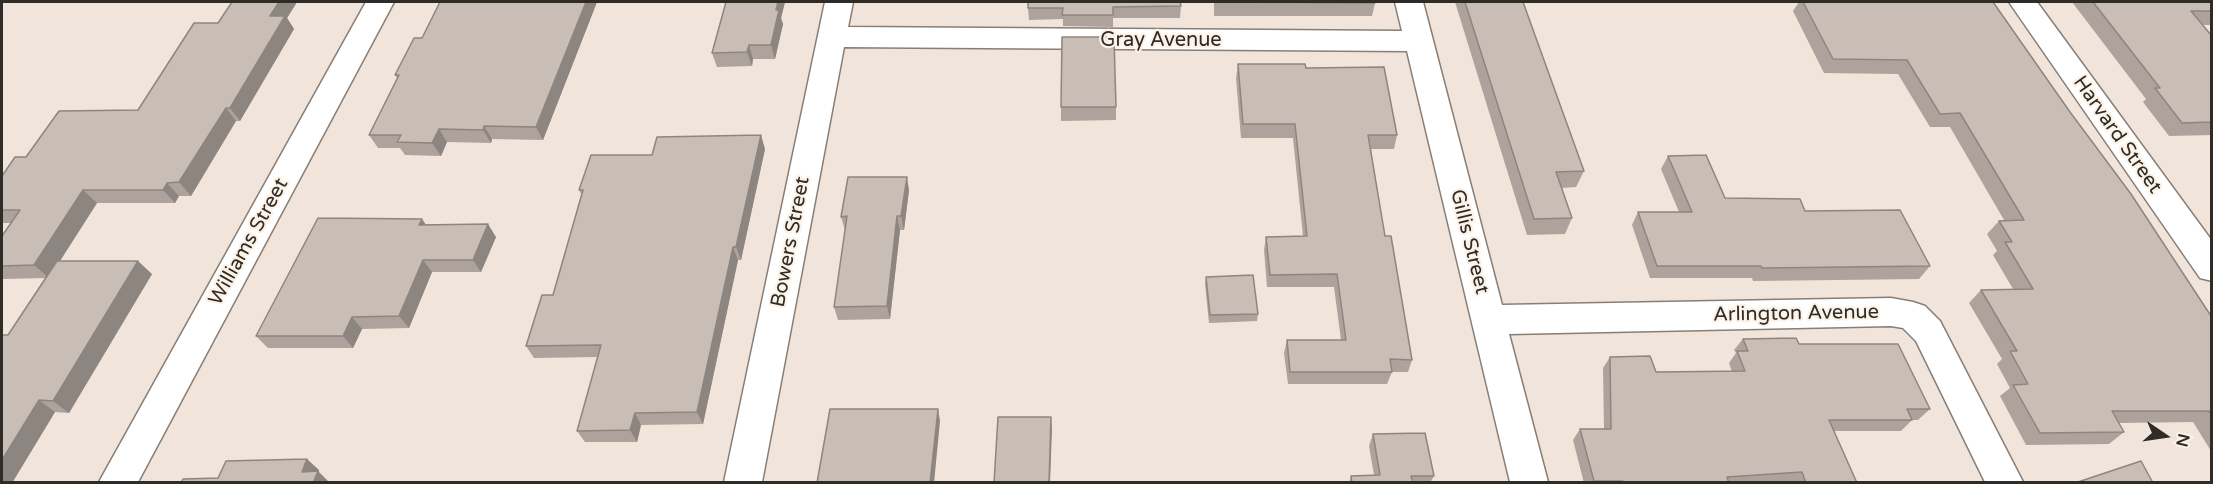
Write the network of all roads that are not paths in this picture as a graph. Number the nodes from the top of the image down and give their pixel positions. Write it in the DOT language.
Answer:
graph roads {
  1 [pos="380,2"];
  2 [pos="839,2"];
  3 [pos="1409,2"];
  4 [pos="2023,2"];
  5 [pos="832,37"];
  6 [pos="1419,41"];
  7 [pos="2211,268"];
  8 [pos="1489,320"];
  9 [pos="118,483"];
  10 [pos="743,483"];
  11 [pos="1529,483"];
  12 [pos="2004,483"];
  1 -- 9 [label="street, Williams Street"];
  2 -- 5 [label="street, Bowers Street"];
  3 -- 6 [label="street, Gillis Street"];
  4 -- 7 [label="street, Harvard Street"];
  5 -- 6 [label="street, Gray Avenue"];
  5 -- 10 [label="street, Bowers Street"];
  6 -- 8 [label="street, Gillis Street"];
  8 -- 11 [label="street, Gillis Street"];
  8 -- 12 [label="street, Arlington Avenue"];
}
